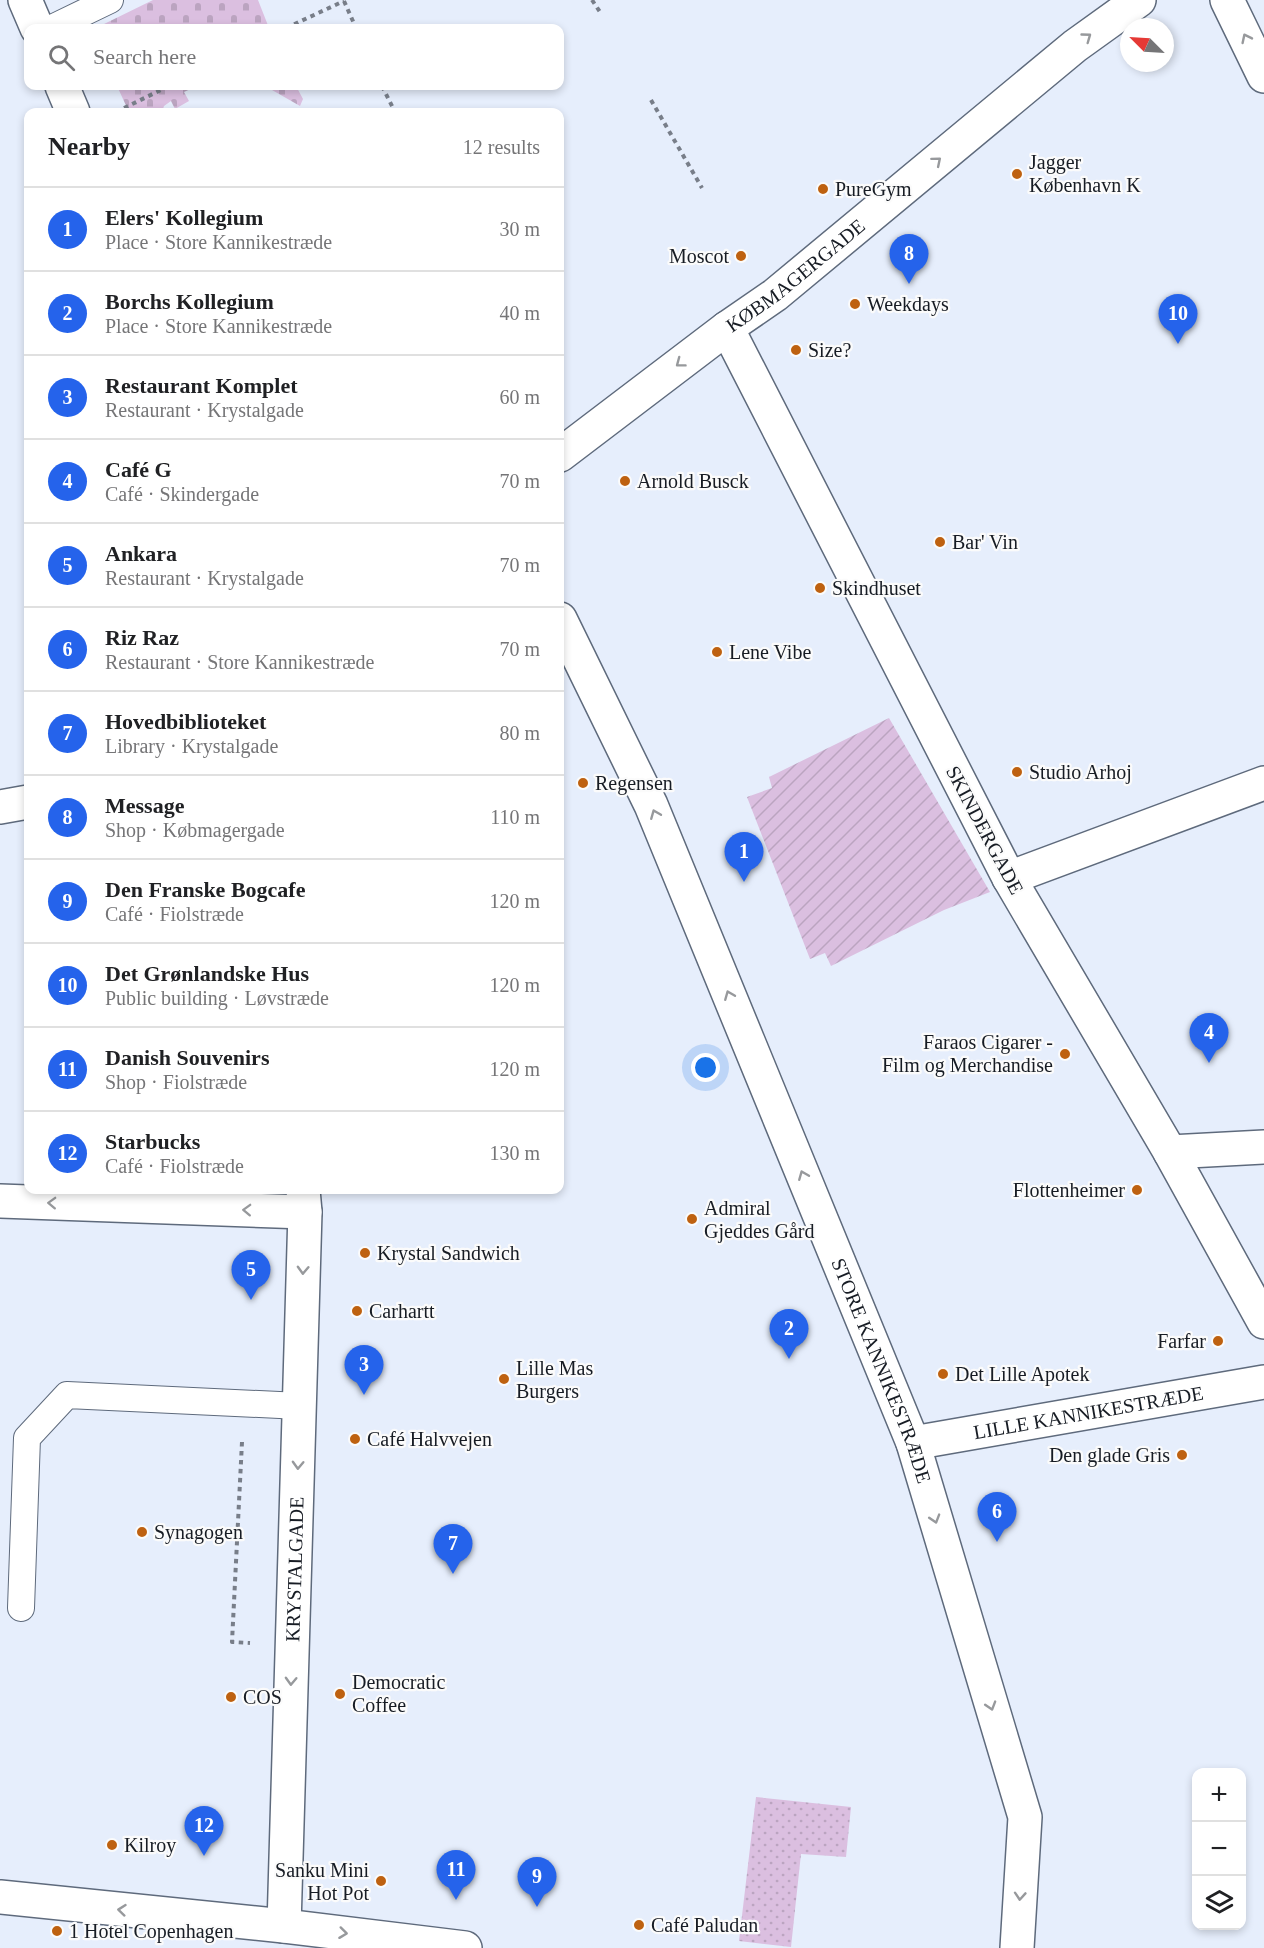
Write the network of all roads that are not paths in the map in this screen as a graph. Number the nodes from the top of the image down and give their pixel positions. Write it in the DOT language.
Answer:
graph roads {
  1 [pos="25,0"];
  2 [pos="110,0"];
  3 [pos="1138,0"];
  4 [pos="1227,0"];
  5 [pos="35,24"];
  6 [pos="60,24"];
  7 [pos="1264,75"];
  8 [pos="64,90"];
  9 [pos="71,108"];
  10 [pos="727,328"];
  11 [pos="564,452"];
  12 [pos="564,627"];
  13 [pos="1264,783"];
  14 [pos="24,803"];
  15 [pos="0,807"];
  16 [pos="1009,878"];
  17 [pos="1264,1147"];
  18 [pos="1170,1152"];
  19 [pos="0,1201"];
  20 [pos="304,1201"];
  21 [pos="1264,1322"];
  22 [pos="1264,1382"];
  23 [pos="300,1406"];
  24 [pos="912,1443"];
  25 [pos="21,1608"];
  26 [pos="0,1897"];
  27 [pos="284,1937"];
  28 [pos="465,1948"];
  29 [pos="1017,1948"];
  1 -- 5 [label="street"];
  2 -- 6 [label="lane"];
  10 -- 3 [label="street, KØBMAGERGADE, one-way"];
  7 -- 4 [label="street, one-way"];
  8 -- 9 [label="street"];
  10 -- 11 [label="street, KØBMAGERGADE, one-way"];
  10 -- 16 [label="street, SKINDERGADE"];
  24 -- 12 [label="street, STORE KANNIKESTRÆDE, one-way"];
  13 -- 16 [label="street"];
  14 -- 15 [label="street"];
  16 -- 18 [label="street, SKINDERGADE"];
  17 -- 18 [label="street"];
  18 -- 21 [label="street, SKINDERGADE"];
  20 -- 19 [label="street, one-way"];
  20 -- 23 [label="street, KRYSTALGADE, one-way"];
  22 -- 24 [label="street, LILLE KANNIKESTRÆDE"];
  23 -- 25 [label="lane"];
  23 -- 27 [label="street, KRYSTALGADE, one-way"];
  24 -- 29 [label="street, STORE KANNIKESTRÆDE, one-way"];
  27 -- 26 [label="street, one-way"];
  27 -- 28 [label="street, one-way"];
}
